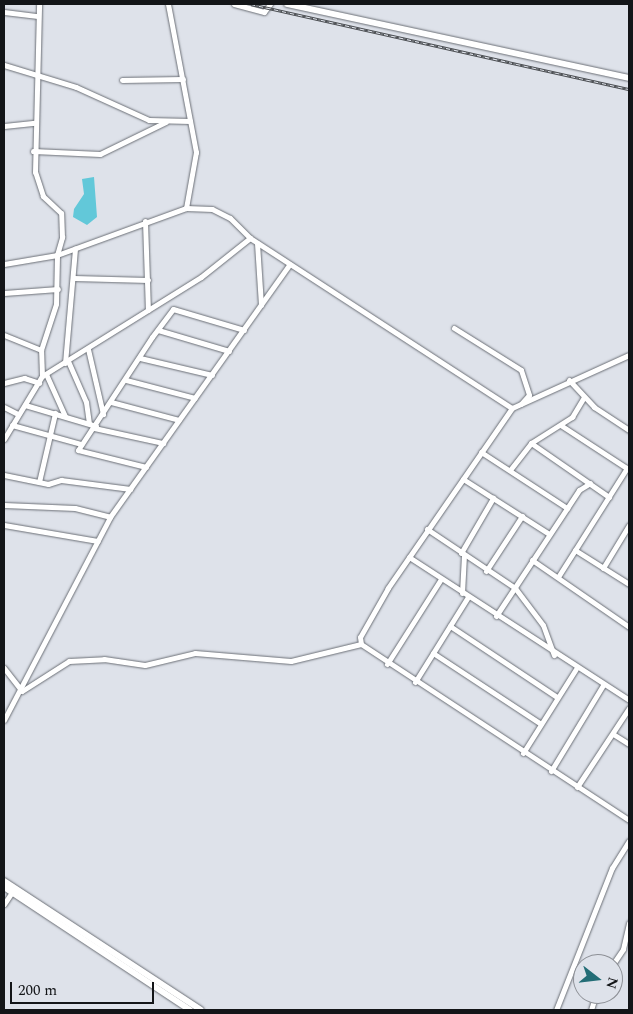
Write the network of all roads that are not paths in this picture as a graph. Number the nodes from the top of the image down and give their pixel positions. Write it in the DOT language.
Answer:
graph roads {
  1 [pos="39,4"];
  2 [pos="168,4"];
  3 [pos="234,4"];
  4 [pos="270,4"];
  5 [pos="287,4"];
  6 [pos="4,12"];
  7 [pos="38,16"];
  8 [pos="4,65"];
  9 [pos="40,74"];
  10 [pos="629,78"];
  11 [pos="183,79"];
  12 [pos="122,80"];
  13 [pos="190,121"];
  14 [pos="166,122"];
  15 [pos="35,123"];
  16 [pos="4,126"];
  17 [pos="33,151"];
  18 [pos="186,208"];
  19 [pos="145,221"];
  20 [pos="250,238"];
  21 [pos="256,243"];
  22 [pos="75,248"];
  23 [pos="57,256"];
  24 [pos="4,264"];
  25 [pos="290,264"];
  26 [pos="74,278"];
  27 [pos="148,280"];
  28 [pos="58,289"];
  29 [pos="4,293"];
  30 [pos="261,304"];
  31 [pos="148,310"];
  32 [pos="454,328"];
  33 [pos="158,330"];
  34 [pos="244,330"];
  35 [pos="4,335"];
  36 [pos="88,349"];
  37 [pos="41,350"];
  38 [pos="229,351"];
  39 [pos="629,355"];
  40 [pos="140,358"];
  41 [pos="67,362"];
  42 [pos="44,375"];
  43 [pos="212,375"];
  44 [pos="126,380"];
  45 [pos="569,380"];
  46 [pos="4,383"];
  47 [pos="39,383"];
  48 [pos="584,397"];
  49 [pos="195,398"];
  50 [pos="111,402"];
  51 [pos="24,405"];
  52 [pos="519,406"];
  53 [pos="4,407"];
  54 [pos="512,408"];
  55 [pos="55,413"];
  56 [pos="18,414"];
  57 [pos="103,414"];
  58 [pos="65,416"];
  59 [pos="179,420"];
  60 [pos="89,423"];
  61 [pos="12,425"];
  62 [pos="562,426"];
  63 [pos="95,427"];
  64 [pos="629,430"];
  65 [pos="50,436"];
  66 [pos="4,439"];
  67 [pos="163,443"];
  68 [pos="531,443"];
  69 [pos="81,444"];
  70 [pos="481,452"];
  71 [pos="146,467"];
  72 [pos="628,469"];
  73 [pos="510,470"];
  74 [pos="4,475"];
  75 [pos="463,478"];
  76 [pos="39,482"];
  77 [pos="590,483"];
  78 [pos="130,489"];
  79 [pos="609,497"];
  80 [pos="493,498"];
  81 [pos="4,505"];
  82 [pos="567,508"];
  83 [pos="522,516"];
  84 [pos="110,517"];
  85 [pos="4,525"];
  86 [pos="629,525"];
  87 [pos="427,530"];
  88 [pos="549,534"];
  89 [pos="98,541"];
  90 [pos="575,550"];
  91 [pos="462,554"];
  92 [pos="410,557"];
  93 [pos="532,560"];
  94 [pos="603,568"];
  95 [pos="486,571"];
  96 [pos="558,577"];
  97 [pos="441,579"];
  98 [pos="629,584"];
  99 [pos="515,588"];
  100 [pos="462,593"];
  101 [pos="468,597"];
  102 [pos="496,616"];
  103 [pos="450,626"];
  104 [pos="629,627"];
  105 [pos="361,644"];
  106 [pos="433,653"];
  107 [pos="554,655"];
  108 [pos="387,664"];
  109 [pos="4,668"];
  110 [pos="576,669"];
  111 [pos="415,682"];
  112 [pos="603,685"];
  113 [pos="22,691"];
  114 [pos="557,697"];
  115 [pos="629,700"];
  116 [pos="629,708"];
  117 [pos="4,720"];
  118 [pos="541,724"];
  119 [pos="613,734"];
  120 [pos="629,744"];
  121 [pos="523,753"];
  122 [pos="551,771"];
  123 [pos="577,787"];
  124 [pos="629,820"];
  125 [pos="629,841"];
  126 [pos="4,881"];
  127 [pos="4,887"];
  128 [pos="12,892"];
  129 [pos="4,904"];
  130 [pos="629,922"];
  131 [pos="620,954"];
  132 [pos="190,1010"];
  133 [pos="201,1010"];
  134 [pos="556,1010"];
  1 -- 7 [label="street"];
  2 -- 11 [label="street"];
  3 -- 4 [label="street"];
  5 -- 10 [label="street"];
  6 -- 7 [label="street"];
  7 -- 9 [label="street"];
  8 -- 9 [label="street"];
  9 -- 14 [label="street"];
  9 -- 15 [label="street"];
  11 -- 12 [label="street"];
  11 -- 13 [label="street"];
  13 -- 14 [label="street"];
  13 -- 18 [label="street"];
  14 -- 17 [label="street"];
  15 -- 16 [label="street"];
  15 -- 17 [label="street"];
  17 -- 23 [label="street"];
  18 -- 19 [label="street"];
  18 -- 20 [label="street"];
  19 -- 22 [label="street"];
  19 -- 27 [label="street"];
  20 -- 21 [label="street"];
  20 -- 31 [label="street"];
  21 -- 25 [label="street"];
  21 -- 30 [label="street"];
  22 -- 23 [label="street"];
  22 -- 26 [label="street"];
  23 -- 24 [label="street"];
  23 -- 28 [label="street"];
  25 -- 30 [label="street"];
  25 -- 54 [label="street"];
  26 -- 27 [label="street"];
  26 -- 41 [label="street"];
  27 -- 31 [label="street"];
  28 -- 29 [label="street"];
  28 -- 37 [label="street"];
  30 -- 34 [label="street"];
  31 -- 36 [label="street"];
  32 -- 52 [label="street"];
  33 -- 34 [label="street"];
  33 -- 38 [label="street"];
  33 -- 40 [label="street"];
  34 -- 38 [label="street"];
  35 -- 37 [label="street"];
  36 -- 41 [label="street"];
  36 -- 57 [label="street"];
  37 -- 42 [label="street"];
  38 -- 43 [label="street"];
  39 -- 45 [label="street"];
  40 -- 43 [label="street"];
  40 -- 44 [label="street"];
  41 -- 42 [label="street"];
  41 -- 60 [label="street"];
  42 -- 47 [label="street"];
  42 -- 58 [label="street"];
  43 -- 49 [label="street"];
  44 -- 49 [label="street"];
  44 -- 50 [label="street"];
  45 -- 48 [label="street"];
  45 -- 52 [label="street"];
  46 -- 47 [label="street"];
  47 -- 51 [label="street"];
  48 -- 62 [label="street"];
  48 -- 64 [label="street"];
  49 -- 59 [label="street"];
  50 -- 57 [label="street"];
  50 -- 59 [label="street"];
  51 -- 55 [label="street"];
  51 -- 56 [label="street"];
  52 -- 54 [label="street"];
  53 -- 56 [label="street"];
  54 -- 70 [label="street"];
  55 -- 58 [label="street"];
  55 -- 65 [label="street"];
  56 -- 61 [label="street"];
  57 -- 63 [label="street"];
  58 -- 60 [label="street"];
  59 -- 67 [label="street"];
  60 -- 63 [label="street"];
  61 -- 65 [label="street"];
  61 -- 66 [label="street"];
  62 -- 68 [label="street"];
  62 -- 72 [label="street"];
  63 -- 67 [label="street"];
  63 -- 69 [label="street"];
  65 -- 69 [label="street"];
  65 -- 76 [label="street"];
  67 -- 71 [label="street"];
  68 -- 73 [label="street"];
  68 -- 77 [label="street"];
  69 -- 71 [label="street"];
  70 -- 73 [label="street"];
  70 -- 75 [label="street"];
  71 -- 78 [label="street"];
  72 -- 79 [label="street"];
  73 -- 82 [label="street"];
  74 -- 76 [label="street"];
  75 -- 80 [label="street"];
  75 -- 87 [label="street"];
  76 -- 78 [label="street"];
  77 -- 79 [label="street"];
  77 -- 82 [label="street"];
  78 -- 84 [label="street"];
  79 -- 90 [label="street"];
  80 -- 83 [label="street"];
  80 -- 91 [label="street"];
  81 -- 84 [label="street"];
  82 -- 88 [label="street"];
  83 -- 88 [label="street"];
  83 -- 95 [label="street"];
  84 -- 89 [label="street"];
  85 -- 89 [label="street"];
  86 -- 94 [label="street"];
  87 -- 91 [label="street"];
  87 -- 92 [label="street"];
  88 -- 93 [label="street"];
  89 -- 113 [label="street"];
  90 -- 94 [label="street"];
  90 -- 96 [label="street"];
  91 -- 95 [label="street"];
  91 -- 100 [label="street"];
  92 -- 97 [label="street"];
  92 -- 105 [label="street"];
  93 -- 96 [label="street"];
  93 -- 99 [label="street"];
  94 -- 98 [label="street"];
  95 -- 99 [label="street"];
  96 -- 104 [label="street"];
  97 -- 100 [label="street"];
  97 -- 108 [label="street"];
  99 -- 102 [label="street"];
  99 -- 107 [label="street"];
  100 -- 101 [label="street"];
  101 -- 102 [label="street"];
  101 -- 103 [label="street"];
  102 -- 107 [label="street"];
  103 -- 106 [label="street"];
  103 -- 114 [label="street"];
  105 -- 108 [label="street"];
  105 -- 113 [label="street"];
  106 -- 111 [label="street"];
  106 -- 118 [label="street"];
  107 -- 110 [label="street"];
  108 -- 111 [label="street"];
  109 -- 113 [label="street"];
  110 -- 112 [label="street"];
  110 -- 114 [label="street"];
  111 -- 121 [label="street"];
  112 -- 115 [label="street"];
  112 -- 122 [label="street"];
  113 -- 117 [label="street"];
  114 -- 118 [label="street"];
  116 -- 119 [label="street"];
  118 -- 121 [label="street"];
  119 -- 120 [label="street"];
  119 -- 123 [label="street"];
  121 -- 122 [label="street"];
  122 -- 123 [label="street"];
  123 -- 124 [label="street"];
  125 -- 134 [label="street"];
  126 -- 133 [label="street"];
  127 -- 128 [label="street"];
  128 -- 129 [label="street"];
  128 -- 132 [label="street"];
  130 -- 131 [label="street"];
}
